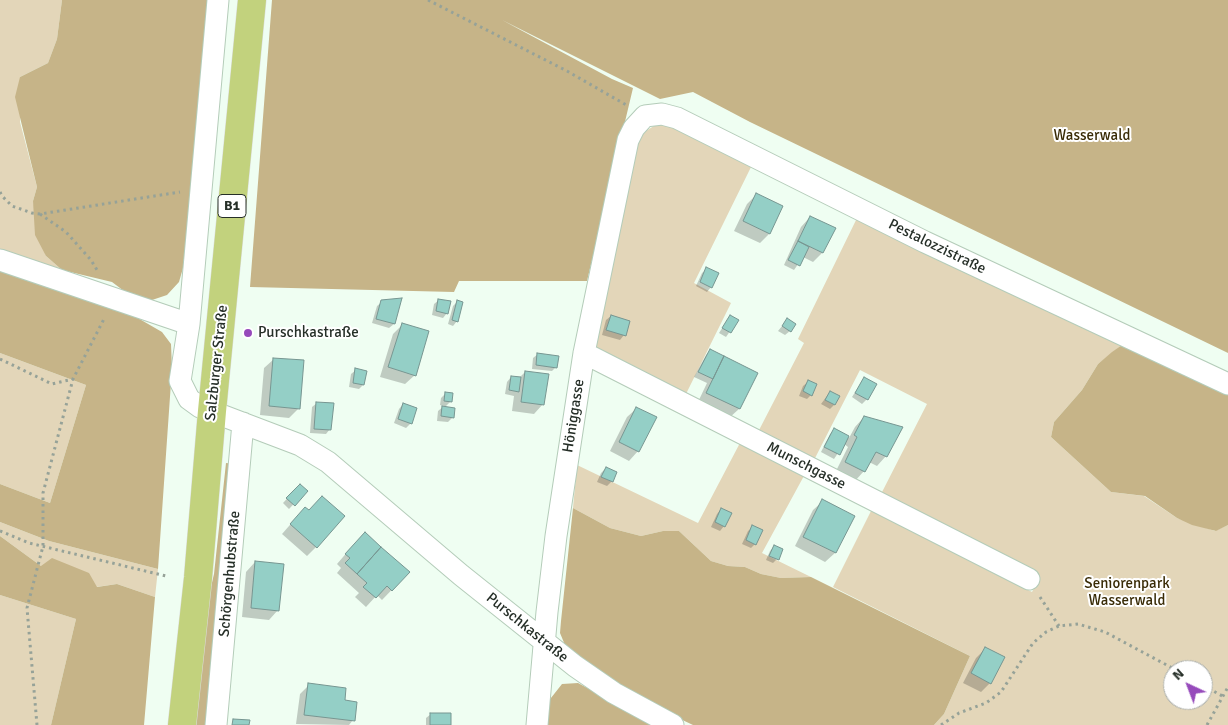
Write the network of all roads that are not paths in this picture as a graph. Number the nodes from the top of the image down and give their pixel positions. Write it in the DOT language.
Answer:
graph roads {
  1 [pos="218,0"];
  2 [pos="252,0"];
  3 [pos="646,116"];
  4 [pos="0,260"];
  5 [pos="188,324"];
  6 [pos="584,354"];
  7 [pos="1228,384"];
  8 [pos="212,412"];
  9 [pos="243,423"];
  10 [pos="1029,579"];
  11 [pos="544,642"];
  12 [pos="182,725"];
  13 [pos="216,725"];
  14 [pos="537,725"];
  15 [pos="673,725"];
  1 -- 5 [label="street"];
  2 -- 8 [label="main road, Salzburger Straße / B1"];
  3 -- 6 [label="street, Höniggasse"];
  3 -- 7 [label="street, Pestalozzistraße"];
  4 -- 5 [label="street"];
  5 -- 8 [label="street, Purschkastraße"];
  6 -- 10 [label="street, Munschgasse"];
  6 -- 11 [label="street, Höniggasse"];
  8 -- 9 [label="street, Purschkastraße"];
  8 -- 12 [label="main road, Salzburger Straße / B1"];
  9 -- 11 [label="street, Purschkastraße"];
  9 -- 13 [label="street, Schörgenhubstraße"];
  11 -- 14 [label="street, Höniggasse"];
  11 -- 15 [label="street, Purschkastraße"];
}
